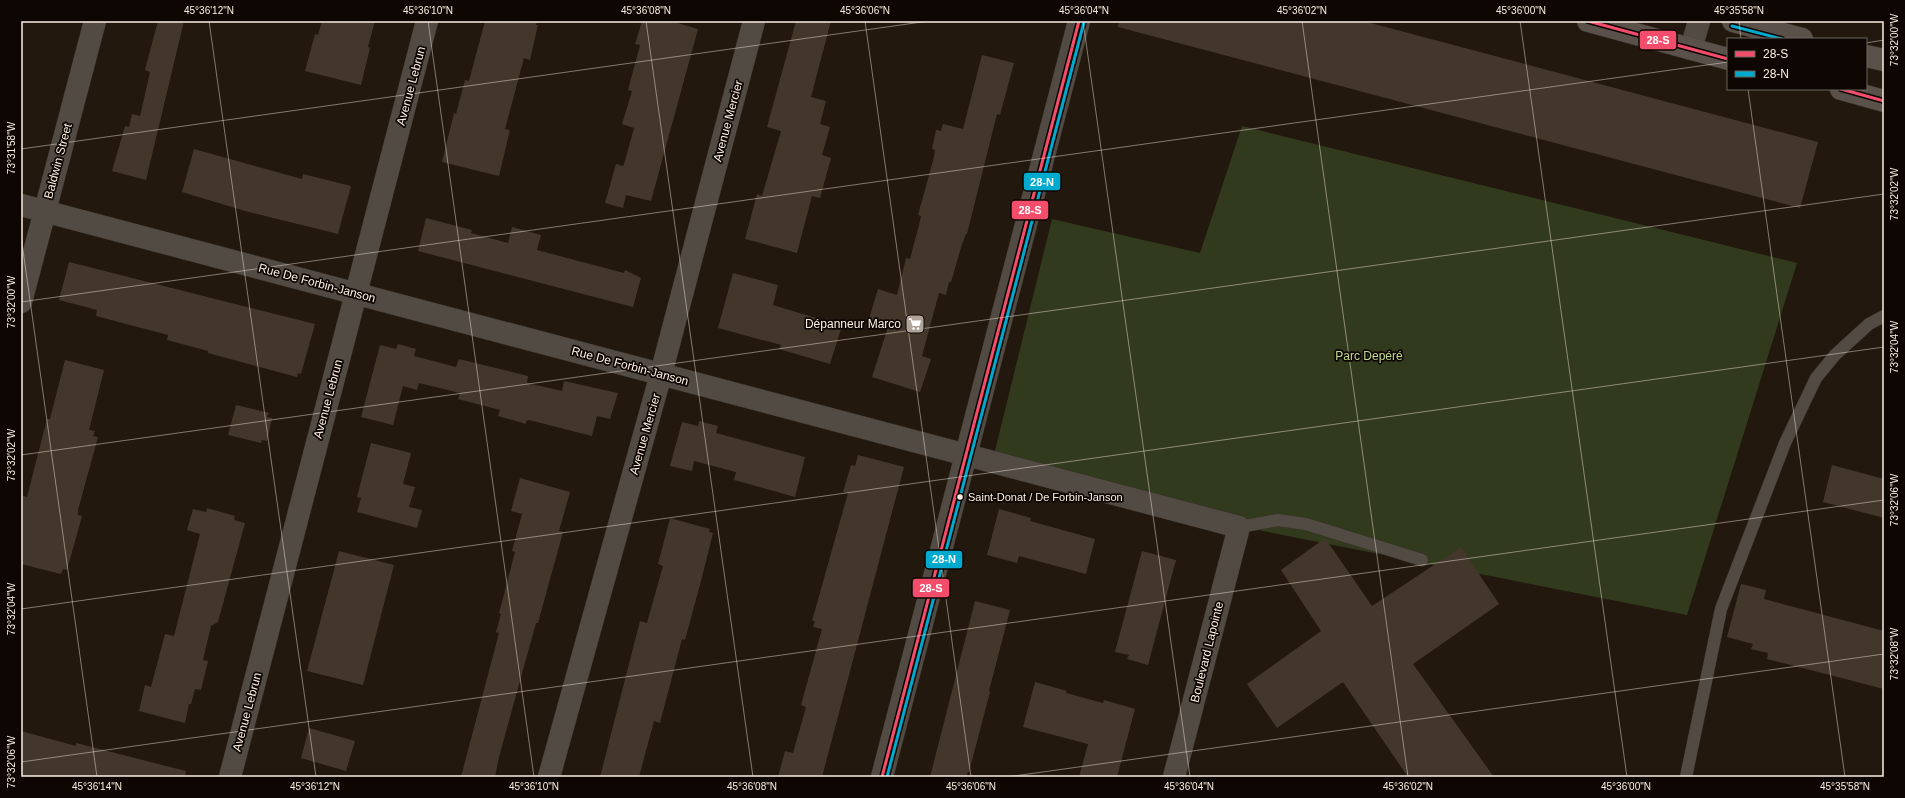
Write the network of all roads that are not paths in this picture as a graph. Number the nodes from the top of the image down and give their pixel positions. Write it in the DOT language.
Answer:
graph roads {
  1 [pos="95,21"];
  2 [pos="428,21"];
  3 [pos="754,21"];
  4 [pos="1079,21"];
  5 [pos="1588,21"];
  6 [pos="1699,21"];
  7 [pos="1733,21"];
  8 [pos="1798,38"];
  9 [pos="1691,49"];
  10 [pos="1867,56"];
  11 [pos="1727,59"];
  12 [pos="1884,60"];
  13 [pos="1845,90"];
  14 [pos="1884,101"];
  15 [pos="21,205"];
  16 [pos="45,212"];
  17 [pos="356,294"];
  18 [pos="21,302"];
  19 [pos="1884,316"];
  20 [pos="662,374"];
  21 [pos="965,455"];
  22 [pos="1239,527"];
  23 [pos="1422,560"];
  24 [pos="230,777"];
  25 [pos="549,777"];
  26 [pos="882,777"];
  27 [pos="1174,777"];
  28 [pos="1686,777"];
  1 -- 16 [label="street, Baldwin Street"];
  2 -- 17 [label="street, Avenue Lebrun"];
  3 -- 20 [label="street, Avenue Mercier"];
  4 -- 21 [label="street"];
  5 -- 9 [label="main road"];
  6 -- 9 [label="street"];
  7 -- 8 [label="main road"];
  9 -- 11 [label="main road"];
  10 -- 12 [label="main road"];
  13 -- 14 [label="main road"];
  15 -- 16 [label="street, Rue De Forbin-Janson"];
  16 -- 17 [label="street, Rue De Forbin-Janson"];
  16 -- 18 [label="street, Baldwin Street"];
  17 -- 20 [label="street, Rue De Forbin-Janson"];
  17 -- 24 [label="street, Avenue Lebrun"];
  19 -- 28 [label="lane"];
  20 -- 21 [label="street, Rue De Forbin-Janson"];
  20 -- 25 [label="street, Avenue Mercier"];
  21 -- 22 [label="street, Rue De Forbin-Janson"];
  21 -- 26 [label="street"];
  22 -- 23 [label="lane"];
  22 -- 27 [label="street, Boulevard Lapointe"];
}
